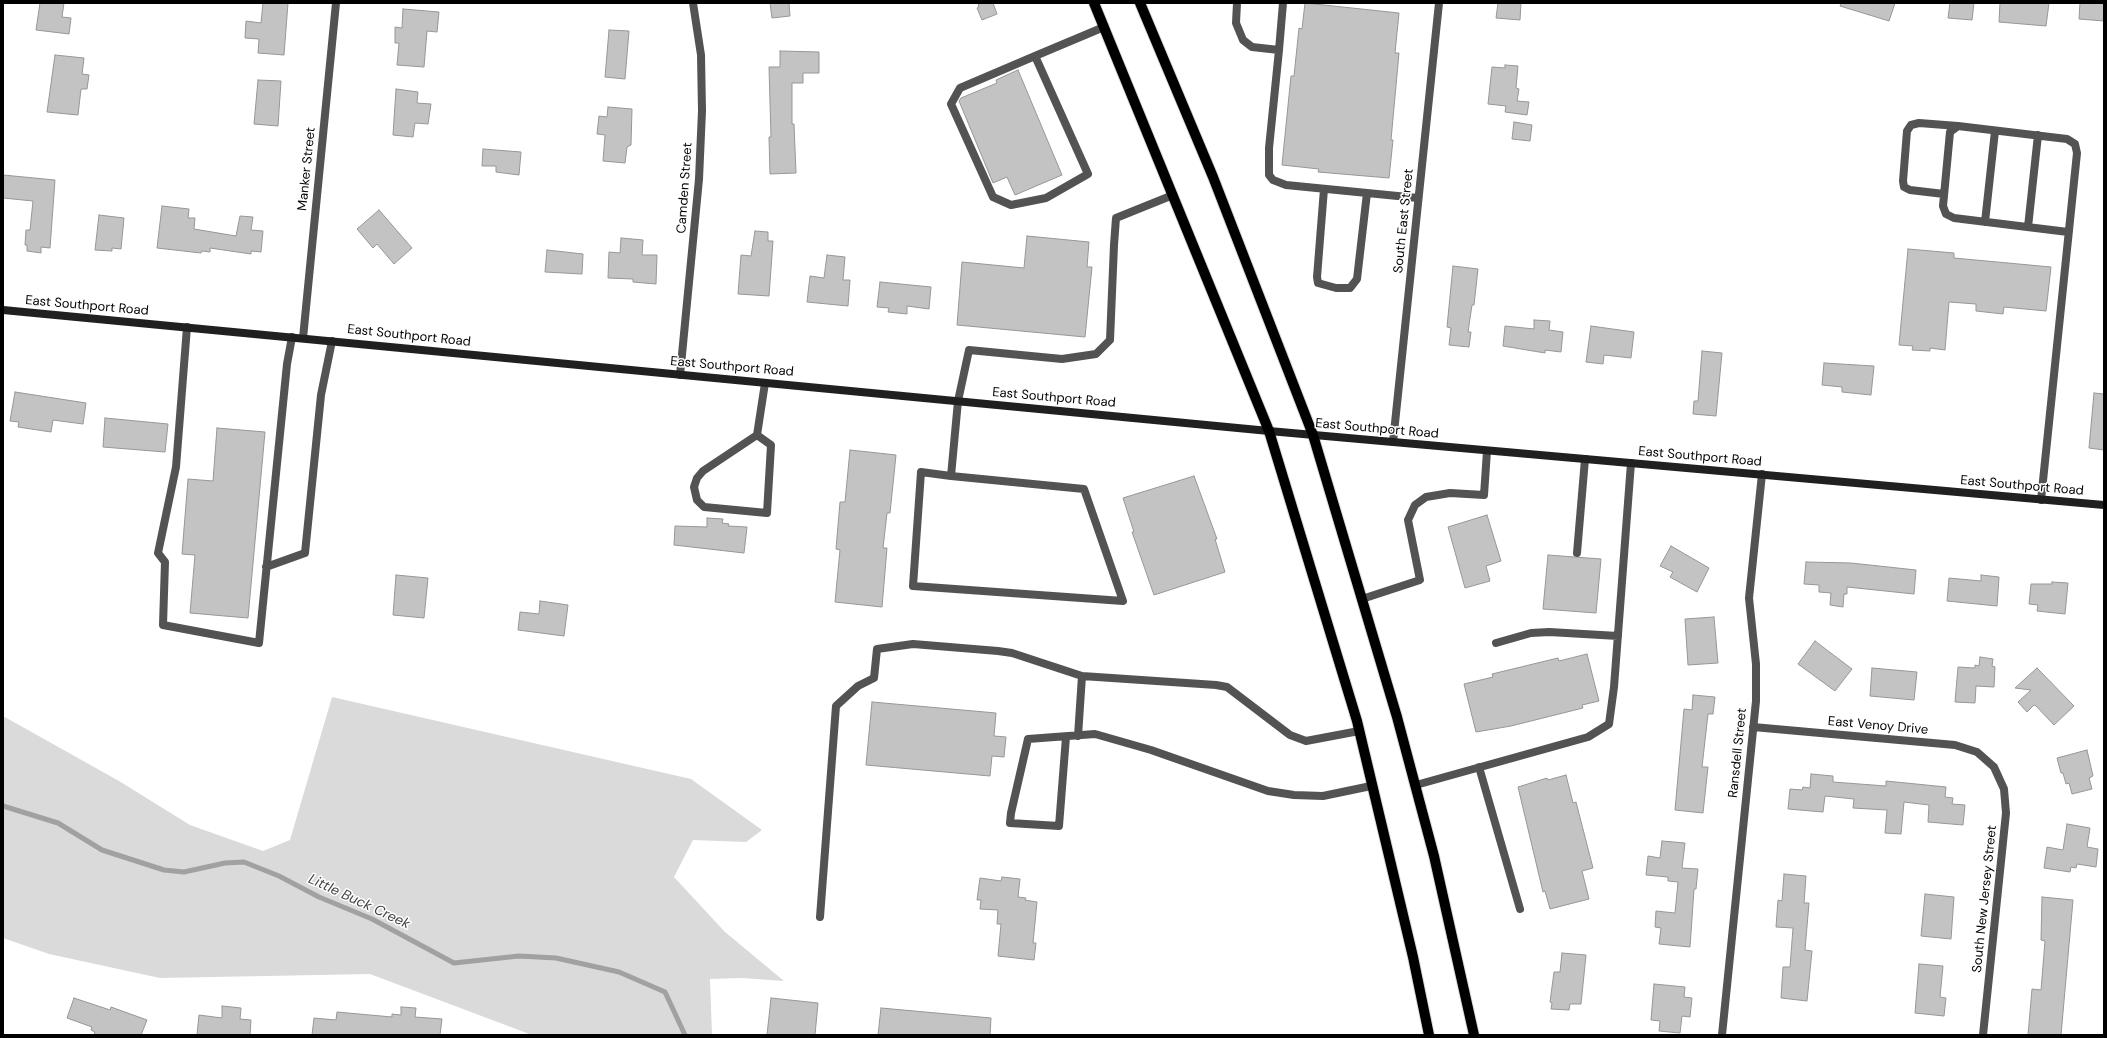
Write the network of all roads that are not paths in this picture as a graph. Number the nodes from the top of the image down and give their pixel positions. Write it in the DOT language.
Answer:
graph roads {
  1 [pos="336,3"];
  2 [pos="693,3"];
  3 [pos="1094,3"];
  4 [pos="1140,3"];
  5 [pos="1237,3"];
  6 [pos="1283,3"];
  7 [pos="1439,3"];
  8 [pos="1104,27"];
  9 [pos="1279,50"];
  10 [pos="1035,56"];
  11 [pos="1958,126"];
  12 [pos="1995,131"];
  13 [pos="2038,136"];
  14 [pos="1324,189"];
  15 [pos="1367,193"];
  16 [pos="1173,194"];
  17 [pos="1944,194"];
  18 [pos="1418,198"];
  19 [pos="1985,222"];
  20 [pos="2028,227"];
  21 [pos="2068,232"];
  22 [pos="3,310"];
  23 [pos="187,327"];
  24 [pos="292,337"];
  25 [pos="303,338"];
  26 [pos="332,340"];
  27 [pos="680,375"];
  28 [pos="765,383"];
  29 [pos="958,401"];
  30 [pos="1269,431"];
  31 [pos="757,435"];
  32 [pos="1313,435"];
  33 [pos="1392,442"];
  34 [pos="1487,451"];
  35 [pos="1585,459"];
  36 [pos="1632,463"];
  37 [pos="1762,474"];
  38 [pos="951,476"];
  39 [pos="2041,500"];
  40 [pos="2104,505"];
  41 [pos="1577,553"];
  42 [pos="266,567"];
  43 [pos="1362,599"];
  44 [pos="1618,636"];
  45 [pos="1496,643"];
  46 [pos="1082,676"];
  47 [pos="1753,727"];
  48 [pos="1360,731"];
  49 [pos="1078,736"];
  50 [pos="1066,737"];
  51 [pos="1479,767"];
  52 [pos="1994,767"];
  53 [pos="1416,785"];
  54 [pos="1371,786"];
  55 [pos="1520,909"];
  56 [pos="820,916"];
  57 [pos="1429,1035"];
  58 [pos="1474,1035"];
  59 [pos="1722,1035"];
  60 [pos="1983,1035"];
  1 -- 25 [label="street, Manker Street"];
  2 -- 27 [label="street, Camden Street"];
  3 -- 8 [label="main road"];
  4 -- 32 [label="main road"];
  5 -- 9 [label="street"];
  6 -- 9 [label="street"];
  7 -- 18 [label="street, South East Street"];
  8 -- 10 [label="street"];
  8 -- 16 [label="main road"];
  9 -- 14 [label="street"];
  10 -- 10 [label="street"];
  11 -- 12 [label="street"];
  11 -- 17 [label="street"];
  11 -- 17 [label="street"];
  12 -- 13 [label="street"];
  12 -- 19 [label="street"];
  13 -- 20 [label="street"];
  13 -- 21 [label="street"];
  14 -- 15 [label="street"];
  14 -- 15 [label="street"];
  15 -- 18 [label="street"];
  16 -- 29 [label="street"];
  16 -- 30 [label="main road"];
  17 -- 19 [label="street"];
  18 -- 33 [label="street, South East Street"];
  19 -- 20 [label="street"];
  20 -- 21 [label="street"];
  21 -- 39 [label="street"];
  22 -- 23 [label="main road, East Southport Road"];
  23 -- 24 [label="main road, East Southport Road"];
  23 -- 42 [label="street"];
  24 -- 25 [label="main road, East Southport Road"];
  24 -- 42 [label="street"];
  25 -- 26 [label="main road, East Southport Road"];
  26 -- 27 [label="main road, East Southport Road"];
  26 -- 42 [label="street"];
  27 -- 28 [label="main road, East Southport Road"];
  28 -- 29 [label="main road, East Southport Road"];
  28 -- 31 [label="street"];
  29 -- 30 [label="main road, East Southport Road"];
  29 -- 38 [label="street"];
  30 -- 32 [label="main road, East Southport Road"];
  30 -- 48 [label="main road"];
  31 -- 31 [label="street"];
  32 -- 33 [label="main road, East Southport Road"];
  32 -- 43 [label="main road"];
  33 -- 34 [label="main road, East Southport Road"];
  34 -- 35 [label="main road, East Southport Road"];
  34 -- 43 [label="street"];
  35 -- 36 [label="main road, East Southport Road"];
  35 -- 41 [label="street"];
  36 -- 37 [label="main road, East Southport Road"];
  36 -- 44 [label="street"];
  37 -- 39 [label="main road, East Southport Road"];
  37 -- 47 [label="street, Ransdell Street"];
  38 -- 38 [label="street"];
  39 -- 40 [label="main road, East Southport Road"];
  43 -- 53 [label="main road"];
  44 -- 45 [label="street"];
  44 -- 51 [label="street"];
  46 -- 48 [label="street"];
  46 -- 49 [label="street"];
  46 -- 56 [label="street"];
  47 -- 52 [label="street, East Venoy Drive"];
  47 -- 59 [label="street, Ransdell Street"];
  48 -- 54 [label="main road"];
  49 -- 50 [label="street"];
  49 -- 54 [label="street"];
  50 -- 50 [label="street"];
  51 -- 53 [label="street"];
  51 -- 55 [label="street"];
  52 -- 60 [label="street, South New Jersey Street"];
  53 -- 58 [label="main road"];
  54 -- 57 [label="main road"];
}
